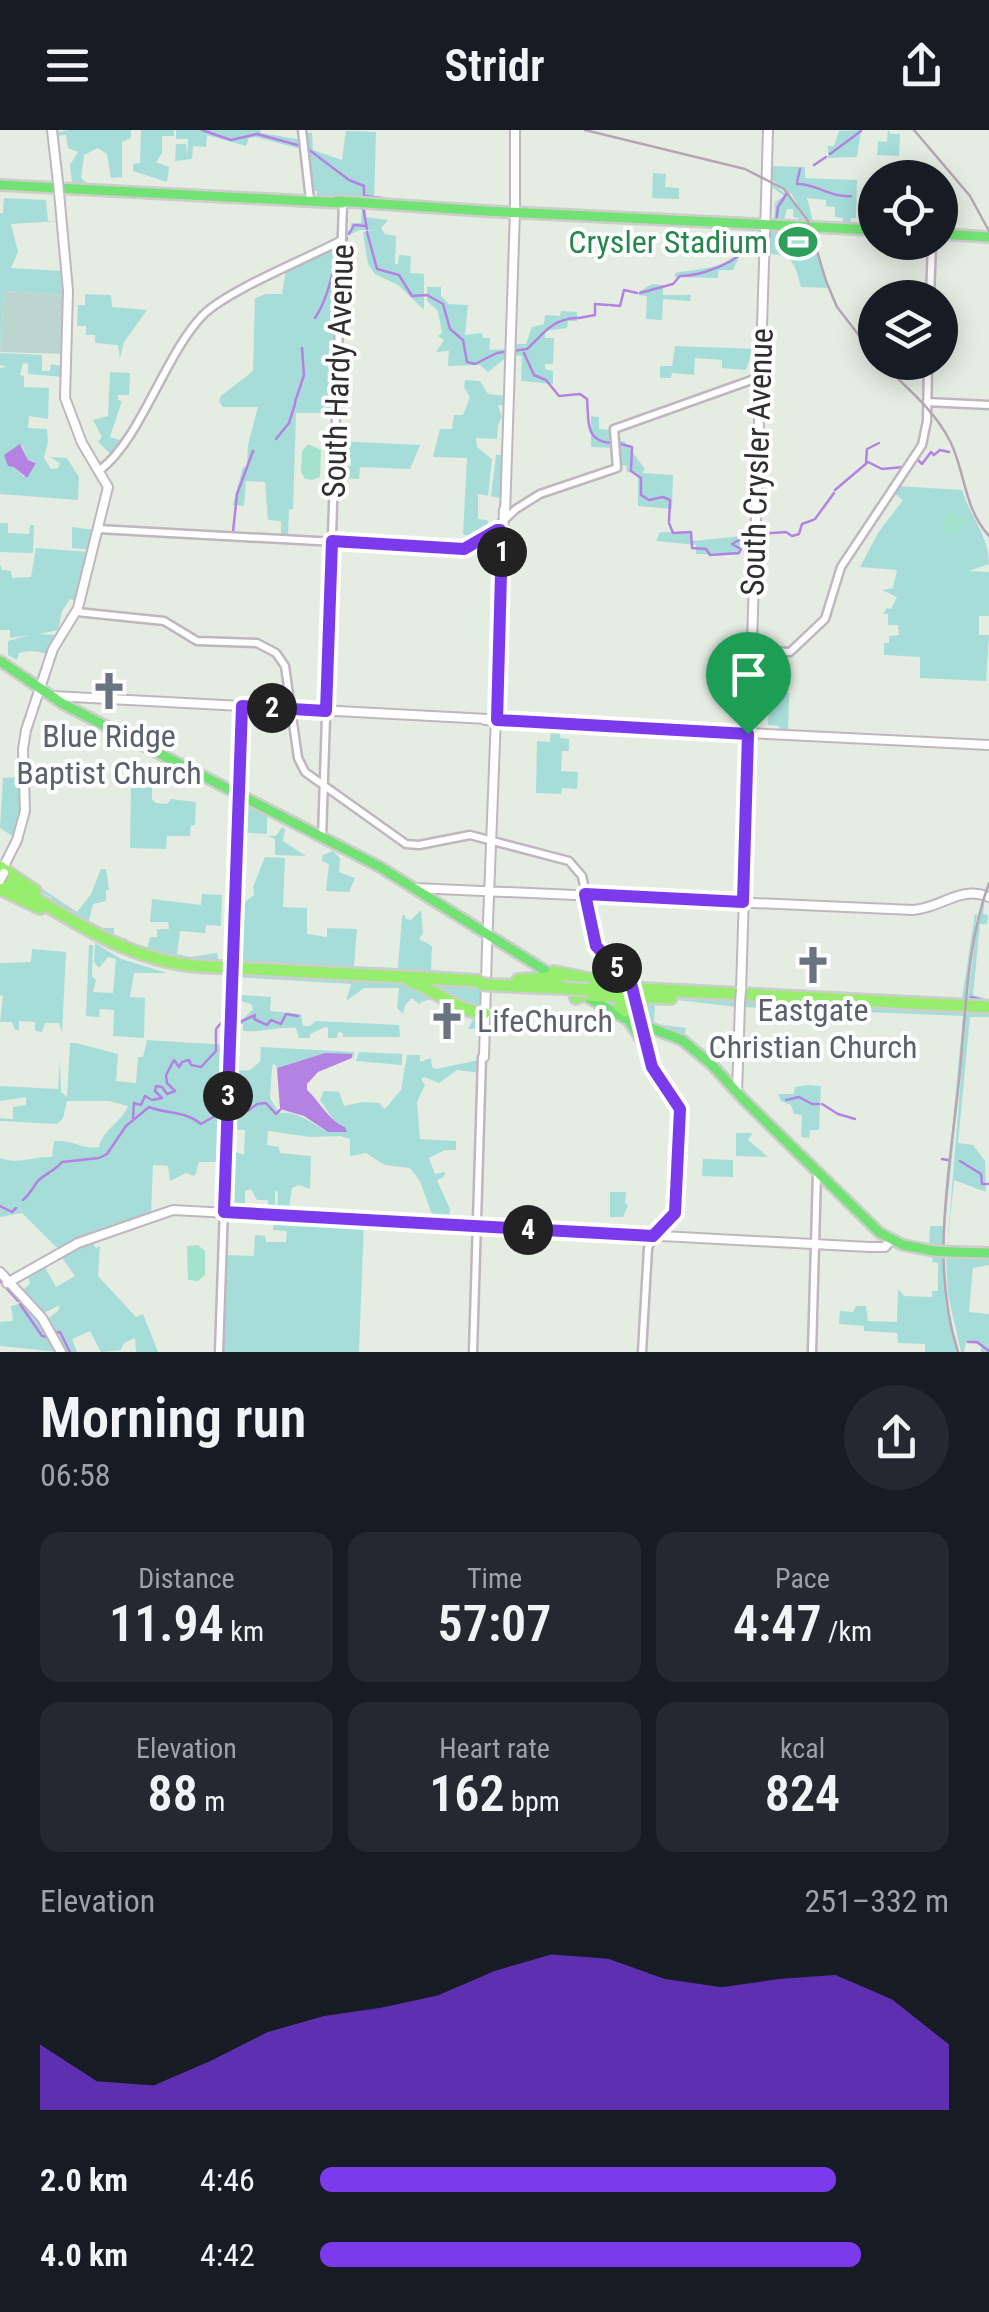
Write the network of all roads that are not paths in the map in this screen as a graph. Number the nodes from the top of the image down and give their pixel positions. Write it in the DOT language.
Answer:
graph roads {
  1 [pos="52,130"];
  2 [pos="302,130"];
  3 [pos="514,130"];
  4 [pos="768,130"];
  5 [pos="0,184"];
  6 [pos="275,200"];
  7 [pos="310,200"];
  8 [pos="342,203"];
  9 [pos="514,212"];
  10 [pos="765,225"];
  11 [pos="858,229"];
  12 [pos="958,235"];
  13 [pos="988,236"];
  14 [pos="342,240"];
  15 [pos="760,377"];
  16 [pos="928,380"];
  17 [pos="928,402"];
  18 [pos="989,405"];
  19 [pos="101,467"];
  20 [pos="503,523"];
  21 [pos="98,529"];
  22 [pos="332,541"];
  23 [pos="80,613"];
  24 [pos="751,650"];
  25 [pos="0,662"];
  26 [pos="48,695"];
  27 [pos="242,706"];
  28 [pos="291,710"];
  29 [pos="326,711"];
  30 [pos="494,720"];
  31 [pos="748,734"];
  32 [pos="989,745"];
  33 [pos="324,787"];
  34 [pos="239,794"];
  35 [pos="322,838"];
  36 [pos="492,840"];
  37 [pos="3,874"];
  38 [pos="421,889"];
  39 [pos="490,889"];
  40 [pos="585,894"];
  41 [pos="989,897"];
  42 [pos="743,902"];
  43 [pos="55,912"];
  44 [pos="489,937"];
  45 [pos="560,979"];
  46 [pos="410,981"];
  47 [pos="489,984"];
  48 [pos="524,987"];
  49 [pos="590,993"];
  50 [pos="738,997"];
  51 [pos="634,998"];
  52 [pos="989,1009"];
  53 [pos="482,1015"];
  54 [pos="624,1018"];
  55 [pos="647,1048"];
  56 [pos="483,1057"];
  57 [pos="736,1092"];
  58 [pos="816,1166"];
  59 [pos="224,1212"];
  60 [pos="477,1227"];
  61 [pos="657,1234"];
  62 [pos="891,1240"];
  63 [pos="815,1244"];
  64 [pos="989,1253"];
  65 [pos="0,1273"];
  66 [pos="8,1283"];
  67 [pos="61,1352"];
  68 [pos="219,1352"];
  69 [pos="473,1352"];
  70 [pos="642,1352"];
  71 [pos="812,1352"];
  1 -- 19 [label="main road"];
  2 -- 7 [label="street"];
  3 -- 9 [label="main road"];
  4 -- 10 [label="main road, South Crysler Avenue"];
  5 -- 6 [label="main road"];
  6 -- 7 [label="main road"];
  6 -- 8 [label="main road"];
  7 -- 8 [label="main road"];
  8 -- 9 [label="main road"];
  8 -- 14 [label="street, South Hardy Avenue"];
  9 -- 10 [label="main road"];
  9 -- 20 [label="main road"];
  10 -- 11 [label="main road"];
  10 -- 15 [label="main road, South Crysler Avenue"];
  12 -- 13 [label="main road"];
  14 -- 19 [label="street"];
  14 -- 22 [label="street, South Hardy Avenue"];
  15 -- 20 [label="street"];
  15 -- 24 [label="main road, South Crysler Avenue"];
  16 -- 17 [label="street"];
  17 -- 18 [label="street"];
  17 -- 24 [label="street"];
  19 -- 21 [label="main road"];
  20 -- 22 [label="street"];
  20 -- 30 [label="main road"];
  21 -- 22 [label="street"];
  21 -- 23 [label="main road"];
  22 -- 29 [label="street, South Hardy Avenue"];
  23 -- 26 [label="main road"];
  23 -- 28 [label="street"];
  24 -- 31 [label="main road, South Crysler Avenue"];
  25 -- 26 [label="main road"];
  26 -- 27 [label="main road"];
  26 -- 34 [label="main road"];
  26 -- 37 [label="main road"];
  27 -- 28 [label="main road"];
  27 -- 34 [label="street"];
  28 -- 29 [label="main road"];
  28 -- 33 [label="street"];
  29 -- 30 [label="main road"];
  29 -- 33 [label="street, South Hardy Avenue"];
  30 -- 31 [label="main road"];
  30 -- 36 [label="main road"];
  31 -- 32 [label="main road"];
  31 -- 42 [label="main road, South Crysler Avenue"];
  33 -- 35 [label="street, South Hardy Avenue"];
  33 -- 36 [label="street"];
  34 -- 35 [label="main road"];
  34 -- 59 [label="street, bridge"];
  35 -- 38 [label="main road"];
  36 -- 39 [label="main road"];
  36 -- 40 [label="street"];
  37 -- 43 [label="highway"];
  37 -- 43 [label="highway"];
  38 -- 39 [label="main road"];
  38 -- 44 [label="main road"];
  39 -- 40 [label="main road"];
  39 -- 44 [label="main road"];
  40 -- 42 [label="main road"];
  40 -- 51 [label="street"];
  41 -- 42 [label="main road"];
  42 -- 50 [label="main road, South Crysler Avenue"];
  43 -- 46 [label="highway"];
  43 -- 47 [label="highway"];
  44 -- 45 [label="main road"];
  44 -- 47 [label="main road"];
  45 -- 47 [label="highway"];
  45 -- 48 [label="highway"];
  45 -- 49 [label="highway, bridge"];
  46 -- 47 [label="highway"];
  46 -- 53 [label="highway"];
  47 -- 48 [label="highway"];
  47 -- 53 [label="main road"];
  47 -- 56 [label="main road"];
  48 -- 49 [label="highway"];
  49 -- 50 [label="highway"];
  49 -- 51 [label="highway"];
  49 -- 51 [label="highway"];
  49 -- 51 [label="highway"];
  49 -- 51 [label="main road"];
  49 -- 54 [label="main road"];
  50 -- 51 [label="highway"];
  50 -- 52 [label="highway"];
  50 -- 57 [label="main road, South Crysler Avenue"];
  51 -- 52 [label="highway"];
  51 -- 54 [label="main road"];
  51 -- 55 [label="street"];
  51 -- 57 [label="main road"];
  53 -- 56 [label="main road"];
  54 -- 55 [label="main road"];
  55 -- 61 [label="street"];
  56 -- 60 [label="street"];
  57 -- 58 [label="main road"];
  58 -- 62 [label="main road"];
  58 -- 63 [label="street"];
  59 -- 60 [label="main road"];
  59 -- 66 [label="main road"];
  59 -- 68 [label="street"];
  60 -- 61 [label="main road"];
  60 -- 69 [label="street"];
  61 -- 63 [label="main road"];
  61 -- 70 [label="street"];
  62 -- 63 [label="main road"];
  62 -- 64 [label="main road, bridge"];
  63 -- 71 [label="street"];
  65 -- 66 [label="main road"];
  66 -- 67 [label="main road"];
}
